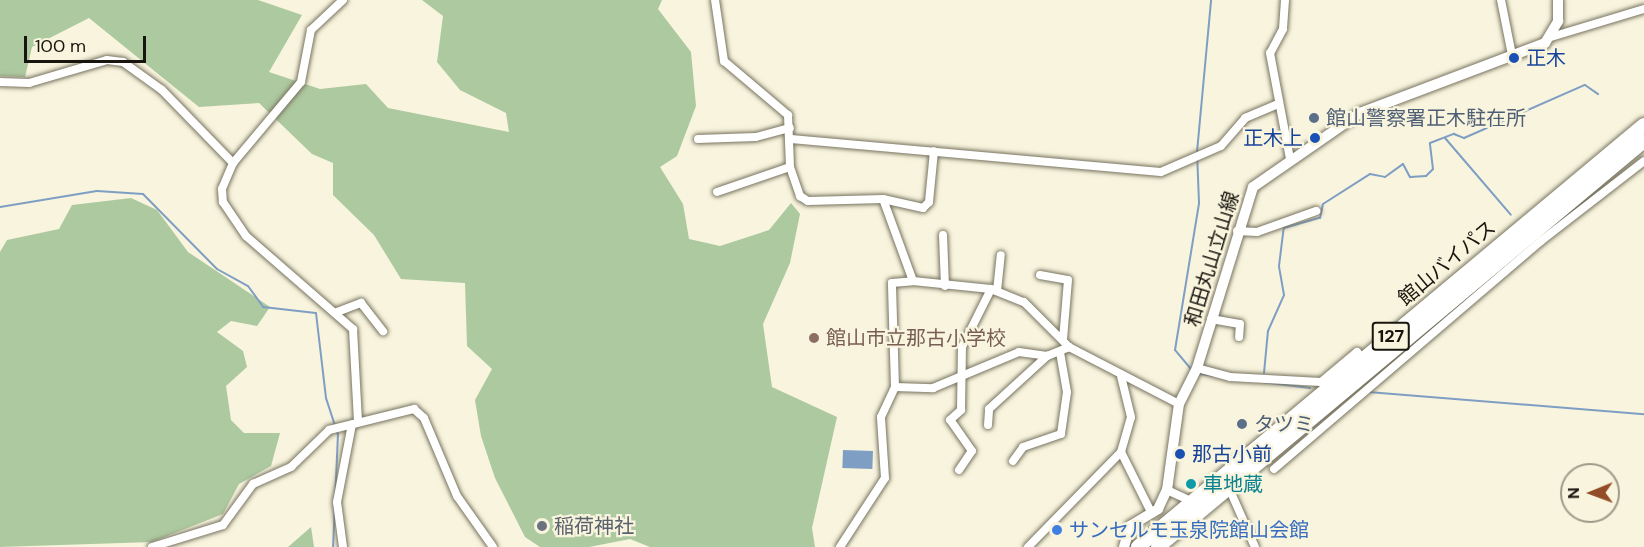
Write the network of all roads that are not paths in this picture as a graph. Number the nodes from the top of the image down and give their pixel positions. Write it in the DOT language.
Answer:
graph roads {
  1 [pos="343,0"];
  2 [pos="715,0"];
  3 [pos="1285,0"];
  4 [pos="1501,0"];
  5 [pos="1558,0"];
  6 [pos="1644,9"];
  7 [pos="1551,37"];
  8 [pos="1512,56"];
  9 [pos="0,82"];
  10 [pos="1276,105"];
  11 [pos="1644,125"];
  12 [pos="790,128"];
  13 [pos="698,139"];
  14 [pos="791,139"];
  15 [pos="1644,141"];
  16 [pos="934,151"];
  17 [pos="1290,159"];
  18 [pos="1644,161"];
  19 [pos="233,163"];
  20 [pos="790,166"];
  21 [pos="717,192"];
  22 [pos="883,199"];
  23 [pos="1316,211"];
  24 [pos="1237,231"];
  25 [pos="943,235"];
  26 [pos="1001,255"];
  27 [pos="1040,275"];
  28 [pos="913,281"];
  29 [pos="945,286"];
  30 [pos="994,290"];
  31 [pos="337,312"];
  32 [pos="1211,319"];
  33 [pos="383,331"];
  34 [pos="1239,337"];
  35 [pos="1063,340"];
  36 [pos="1070,347"];
  37 [pos="1060,353"];
  38 [pos="1047,356"];
  39 [pos="1363,359"];
  40 [pos="1197,368"];
  41 [pos="962,374"];
  42 [pos="1121,376"];
  43 [pos="895,387"];
  44 [pos="1179,404"];
  45 [pos="355,423"];
  46 [pos="988,425"];
  47 [pos="1121,452"];
  48 [pos="1013,460"];
  49 [pos="1274,469"];
  50 [pos="959,470"];
  51 [pos="1229,488"];
  52 [pos="1167,490"];
  53 [pos="1191,501"];
  54 [pos="1152,513"];
  55 [pos="1165,545"];
  56 [pos="152,547"];
  57 [pos="343,547"];
  58 [pos="493,547"];
  59 [pos="840,547"];
  60 [pos="1028,547"];
  61 [pos="1125,547"];
  62 [pos="1138,547"];
  63 [pos="1255,547"];
  1 -- 19 [label="street"];
  2 -- 12 [label="street"];
  3 -- 10 [label="street"];
  4 -- 8 [label="street"];
  5 -- 7 [label="main road"];
  6 -- 7 [label="street"];
  7 -- 8 [label="main road, 和田丸山立山線"];
  8 -- 17 [label="main road, 和田丸山立山線"];
  9 -- 19 [label="street"];
  10 -- 16 [label="street"];
  10 -- 17 [label="street"];
  11 -- 39 [label="highway, 館山バイパス / 127"];
  12 -- 13 [label="street"];
  12 -- 14 [label="street"];
  14 -- 16 [label="street"];
  14 -- 20 [label="street"];
  15 -- 51 [label="highway, 館山バイパス / 127"];
  16 -- 22 [label="street"];
  17 -- 24 [label="main road, 和田丸山立山線"];
  18 -- 49 [label="street"];
  19 -- 31 [label="street"];
  20 -- 21 [label="street"];
  20 -- 22 [label="street"];
  22 -- 28 [label="street"];
  23 -- 24 [label="street"];
  24 -- 32 [label="main road, 和田丸山立山線"];
  25 -- 29 [label="street"];
  26 -- 30 [label="street"];
  27 -- 35 [label="street"];
  28 -- 29 [label="street"];
  28 -- 43 [label="street"];
  29 -- 30 [label="street"];
  30 -- 35 [label="street"];
  30 -- 41 [label="street"];
  31 -- 33 [label="street"];
  31 -- 45 [label="street"];
  32 -- 34 [label="street"];
  32 -- 40 [label="main road, 和田丸山立山線"];
  35 -- 36 [label="street"];
  36 -- 37 [label="street"];
  36 -- 42 [label="street"];
  37 -- 38 [label="street"];
  37 -- 48 [label="street"];
  38 -- 41 [label="street"];
  38 -- 46 [label="street"];
  39 -- 40 [label="street"];
  39 -- 53 [label="highway, 館山バイパス / 127"];
  40 -- 44 [label="main road, 和田丸山立山線"];
  41 -- 43 [label="street"];
  41 -- 50 [label="street"];
  42 -- 44 [label="street"];
  42 -- 47 [label="street"];
  43 -- 59 [label="street"];
  44 -- 52 [label="main road, 和田丸山立山線"];
  45 -- 56 [label="street"];
  45 -- 57 [label="street"];
  45 -- 58 [label="street"];
  47 -- 54 [label="street"];
  47 -- 60 [label="street"];
  51 -- 55 [label="highway, 館山バイパス / 127"];
  51 -- 63 [label="street"];
  52 -- 53 [label="street"];
  52 -- 54 [label="main road, 和田丸山立山線"];
  53 -- 62 [label="highway, 館山バイパス / 127"];
  54 -- 61 [label="main road, 和田丸山立山線"];
}
